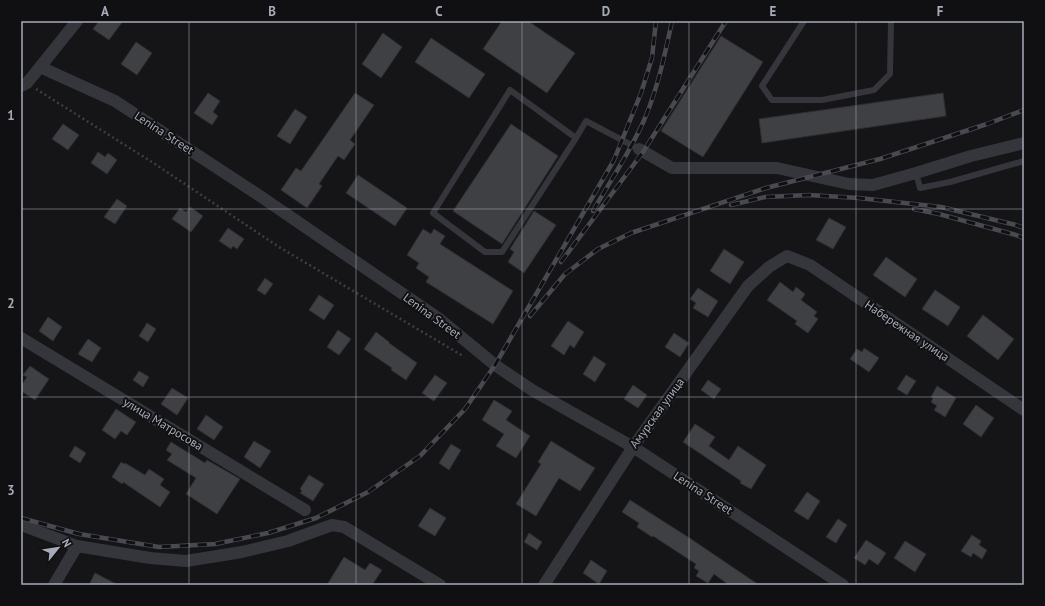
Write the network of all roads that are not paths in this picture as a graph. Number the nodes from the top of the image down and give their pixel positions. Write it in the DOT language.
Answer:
graph roads {
  1 [pos="76,21"];
  2 [pos="804,21"];
  3 [pos="891,21"];
  4 [pos="40,67"];
  5 [pos="24,85"];
  6 [pos="576,138"];
  7 [pos="1024,143"];
  8 [pos="639,149"];
  9 [pos="1024,161"];
  10 [pos="916,173"];
  11 [pos="787,256"];
  12 [pos="21,338"];
  13 [pos="1024,410"];
  14 [pos="633,447"];
  15 [pos="305,510"];
  16 [pos="21,525"];
  17 [pos="77,546"];
  18 [pos="54,585"];
  19 [pos="440,585"];
  20 [pos="544,585"];
  21 [pos="843,585"];
  1 -- 4 [label="street"];
  2 -- 3 [label="lane"];
  4 -- 5 [label="street"];
  4 -- 14 [label="street, Lenina Street"];
  6 -- 6 [label="lane"];
  6 -- 8 [label="lane"];
  7 -- 10 [label="street"];
  8 -- 10 [label="street"];
  9 -- 10 [label="lane"];
  11 -- 13 [label="street, Набережная улица"];
  11 -- 14 [label="street, Амурская улица"];
  12 -- 15 [label="street, улица Матросова"];
  14 -- 20 [label="street, Амурская улица"];
  14 -- 21 [label="street, Lenina Street"];
  16 -- 17 [label="street"];
  17 -- 18 [label="street"];
  17 -- 19 [label="street"];
}
